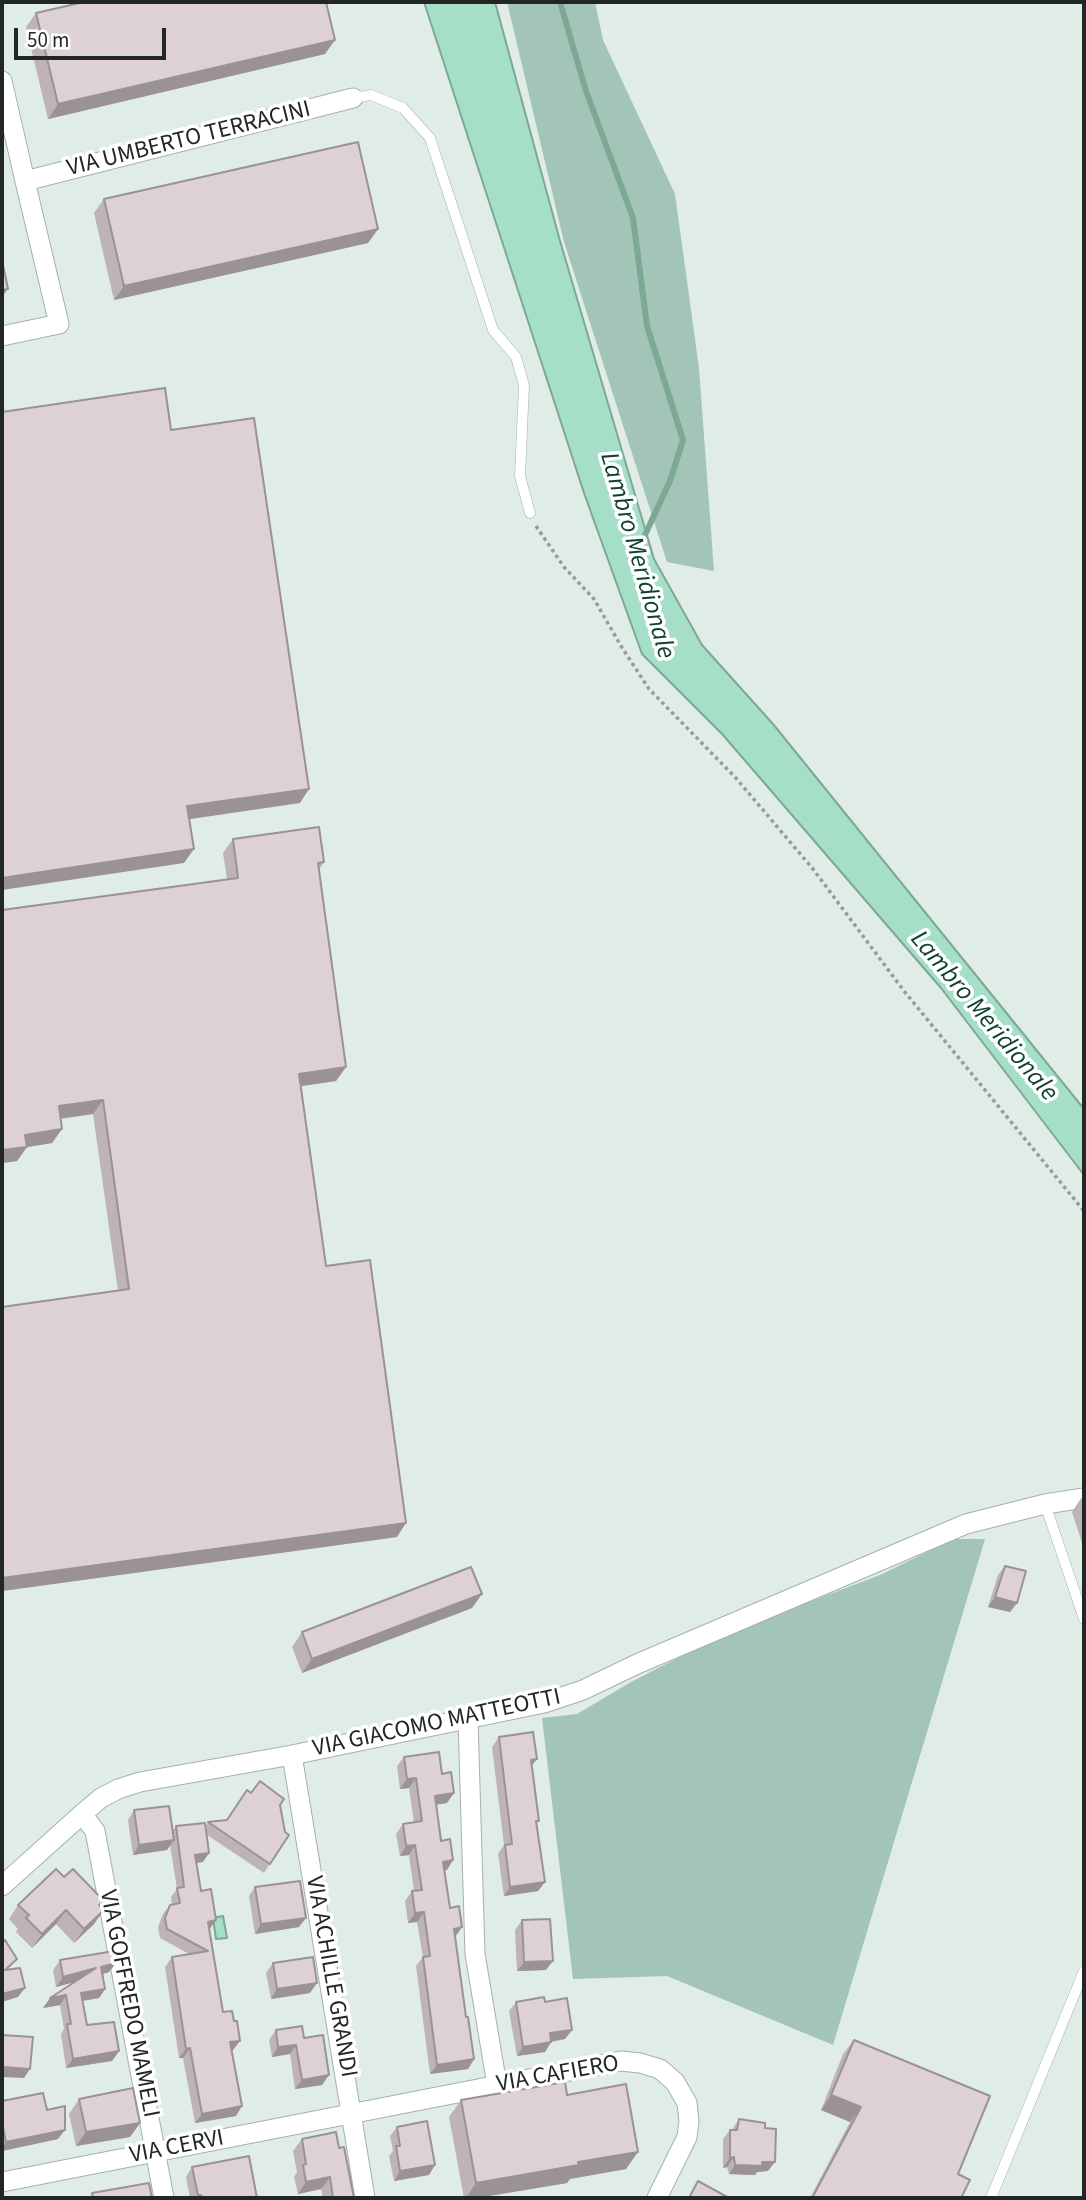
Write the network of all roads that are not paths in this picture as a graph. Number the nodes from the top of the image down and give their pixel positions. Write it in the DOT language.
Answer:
graph roads {
  1 [pos="2,81"];
  2 [pos="352,98"];
  3 [pos="25,181"];
  4 [pos="2,336"];
  5 [pos="530,513"];
  6 [pos="1084,1498"];
  7 [pos="1045,1504"];
  8 [pos="1084,1619"];
  9 [pos="468,1720"];
  10 [pos="292,1755"];
  11 [pos="82,1814"];
  12 [pos="2,1886"];
  13 [pos="1084,1971"];
  14 [pos="497,2085"];
  15 [pos="353,2113"];
  16 [pos="156,2152"];
  17 [pos="2,2182"];
  18 [pos="164,2198"];
  19 [pos="365,2198"];
  20 [pos="657,2198"];
  21 [pos="991,2198"];
  1 -- 3 [label="street"];
  2 -- 3 [label="street, VIA UMBERTO TERRACINI"];
  2 -- 5 [label="lane"];
  3 -- 4 [label="street"];
  6 -- 7 [label="street, VIA GIACOMO MATTEOTTI"];
  7 -- 8 [label="lane"];
  7 -- 9 [label="street, VIA GIACOMO MATTEOTTI"];
  9 -- 10 [label="street, VIA GIACOMO MATTEOTTI"];
  9 -- 14 [label="street"];
  10 -- 11 [label="street, VIA GIACOMO MATTEOTTI"];
  10 -- 15 [label="street, VIA ACHILLE GRANDI"];
  11 -- 12 [label="street, VIA GIACOMO MATTEOTTI"];
  11 -- 16 [label="street, VIA GOFFREDO MAMELI"];
  13 -- 21 [label="lane"];
  14 -- 15 [label="street, VIA CAFIERO"];
  14 -- 20 [label="street, VIA CAFIERO"];
  15 -- 16 [label="street, VIA CERVI"];
  15 -- 19 [label="street, VIA ACHILLE GRANDI"];
  16 -- 17 [label="street, VIA CERVI"];
  16 -- 18 [label="street, VIA GOFFREDO MAMELI"];
}
